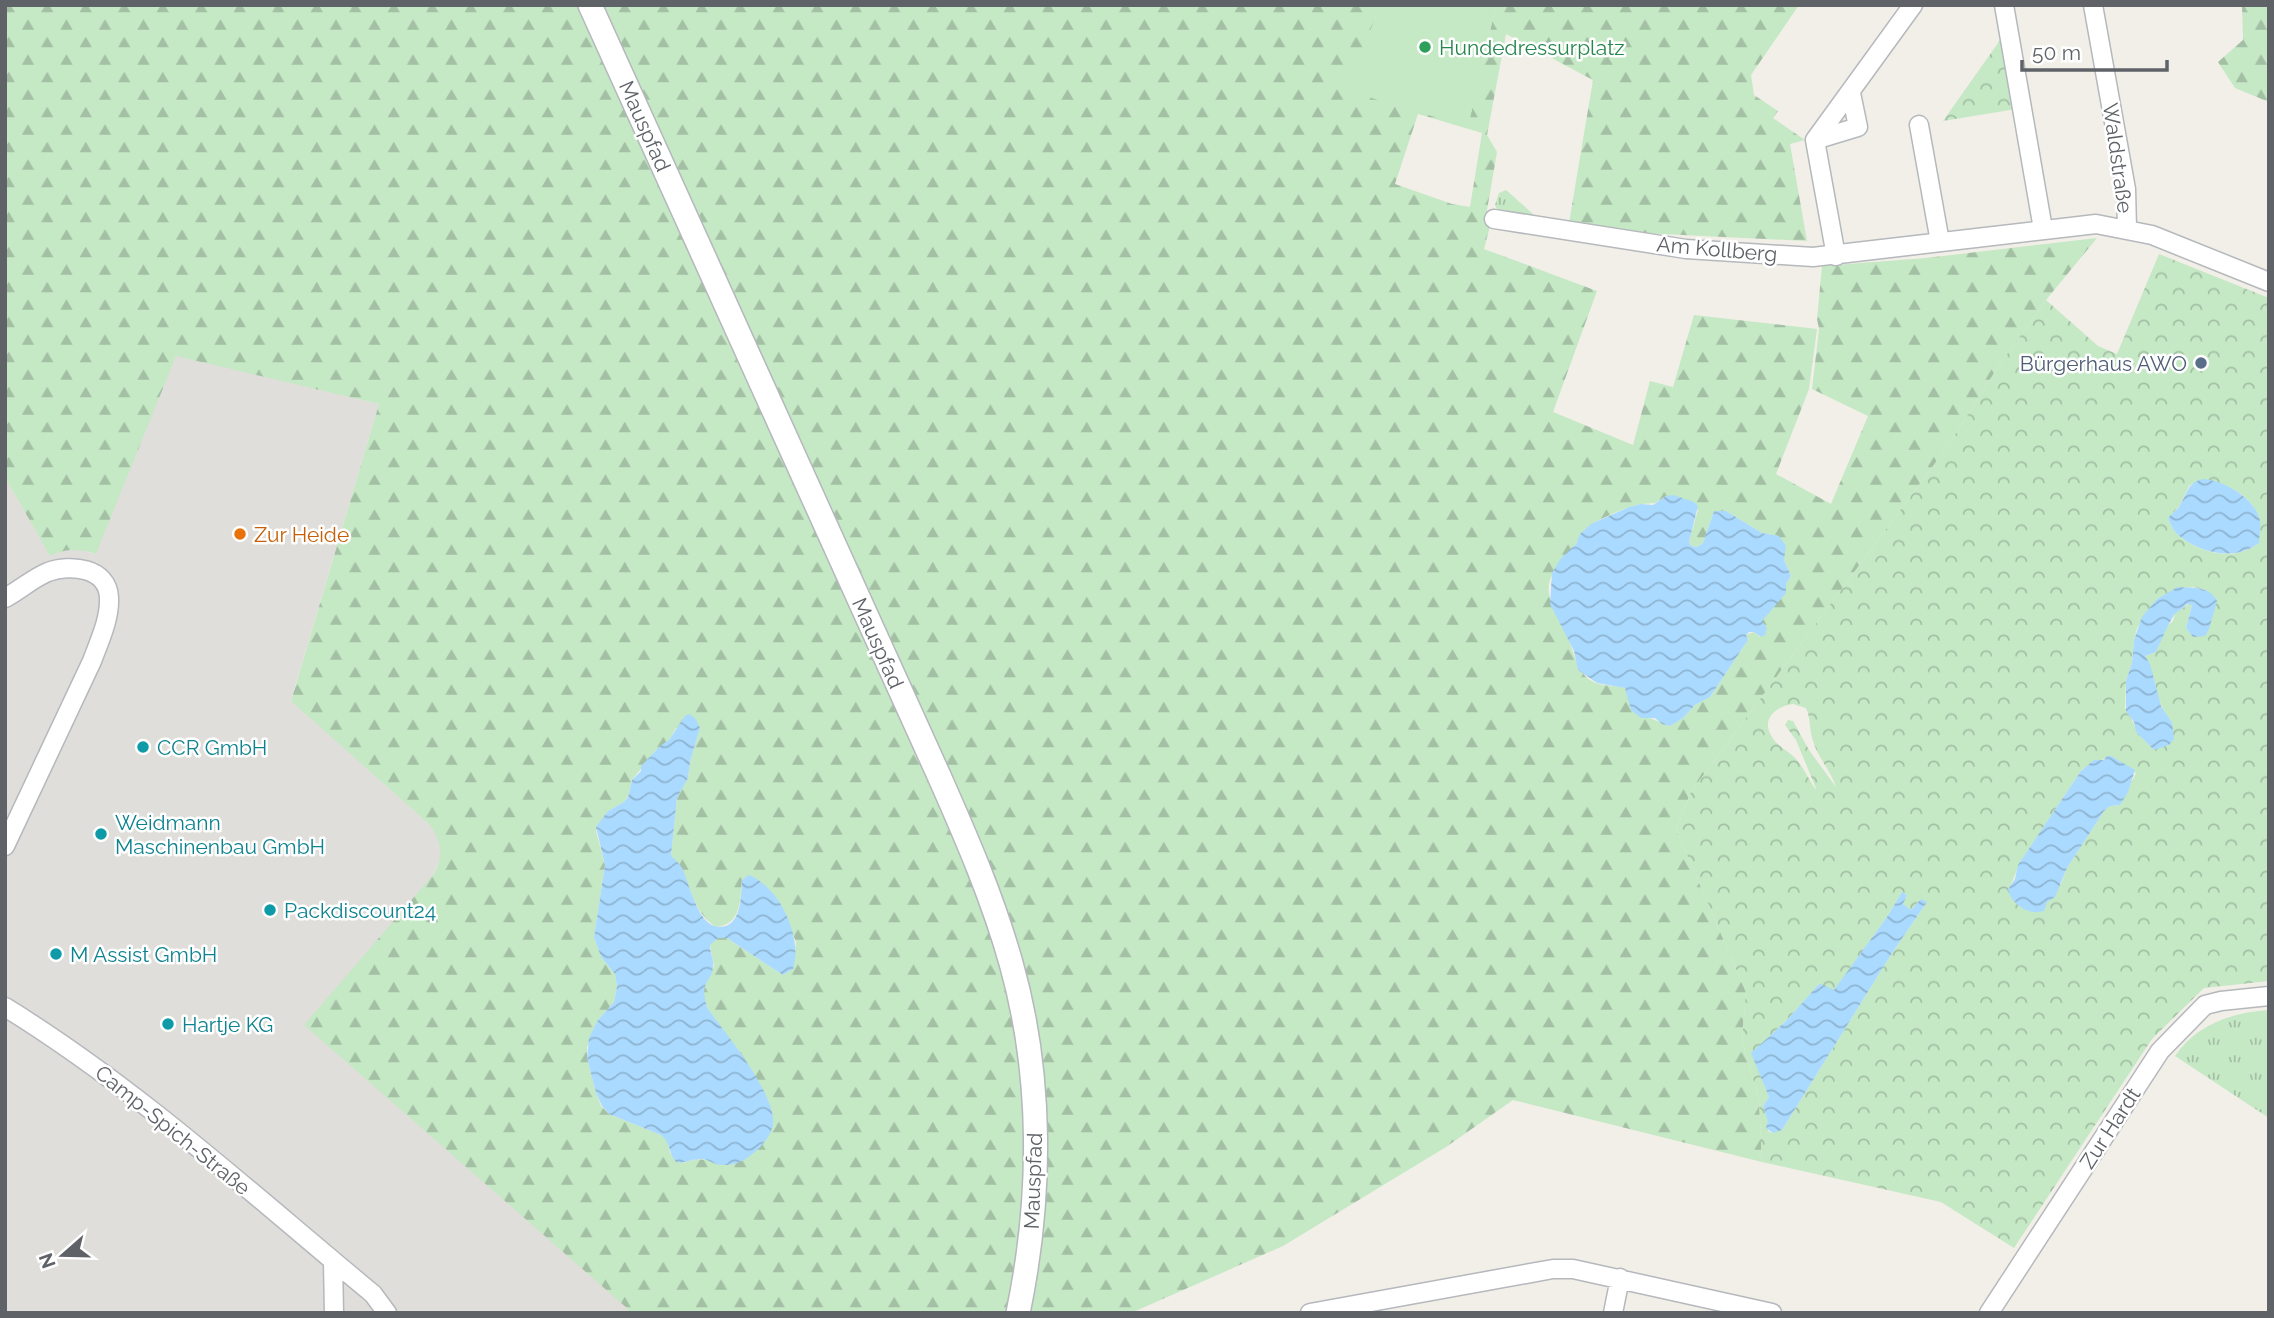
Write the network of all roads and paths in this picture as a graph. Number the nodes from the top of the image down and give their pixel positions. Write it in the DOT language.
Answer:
graph roads {
  1 [pos="590,5"];
  2 [pos="1913,5"];
  3 [pos="2004,5"];
  4 [pos="2093,5"];
  5 [pos="1851,93"];
  6 [pos="1919,125"];
  7 [pos="1815,140"];
  8 [pos="1494,219"];
  9 [pos="2096,224"];
  10 [pos="2043,229"];
  11 [pos="2127,229"];
  12 [pos="1941,242"];
  13 [pos="1836,256"];
  14 [pos="2269,282"];
  15 [pos="5,598"];
  16 [pos="5,846"];
  17 [pos="2269,996"];
  18 [pos="5,1007"];
  19 [pos="333,1261"];
  20 [pos="1620,1278"];
  21 [pos="1369,1307"];
  22 [pos="334,1313"];
  23 [pos="387,1313"];
  24 [pos="1018,1313"];
  25 [pos="1310,1313"];
  26 [pos="1613,1313"];
  27 [pos="1772,1313"];
  28 [pos="1989,1313"];
  1 -- 24 [label="street, Mauspfad"];
  2 -- 5 [label="street"];
  3 -- 10 [label="street"];
  4 -- 11 [label="street, Waldstraße"];
  5 -- 7 [label="street"];
  5 -- 7 [label="street"];
  6 -- 12 [label="street"];
  7 -- 13 [label="street"];
  8 -- 13 [label="street, Am Kollberg"];
  9 -- 10 [label="street, Am Kollberg"];
  9 -- 11 [label="street, Waldstraße"];
  10 -- 12 [label="street, Am Kollberg"];
  11 -- 14 [label="street, Waldstraße"];
  12 -- 13 [label="street, Am Kollberg"];
  15 -- 16 [label="street"];
  17 -- 28 [label="street, Zur Hardt"];
  18 -- 19 [label="street, Camp-Spich-Straße"];
  19 -- 22 [label="street"];
  19 -- 23 [label="street, Camp-Spich-Straße"];
  20 -- 21 [label="street"];
  20 -- 26 [label="street"];
  20 -- 27 [label="street"];
  21 -- 25 [label="street"];
}
